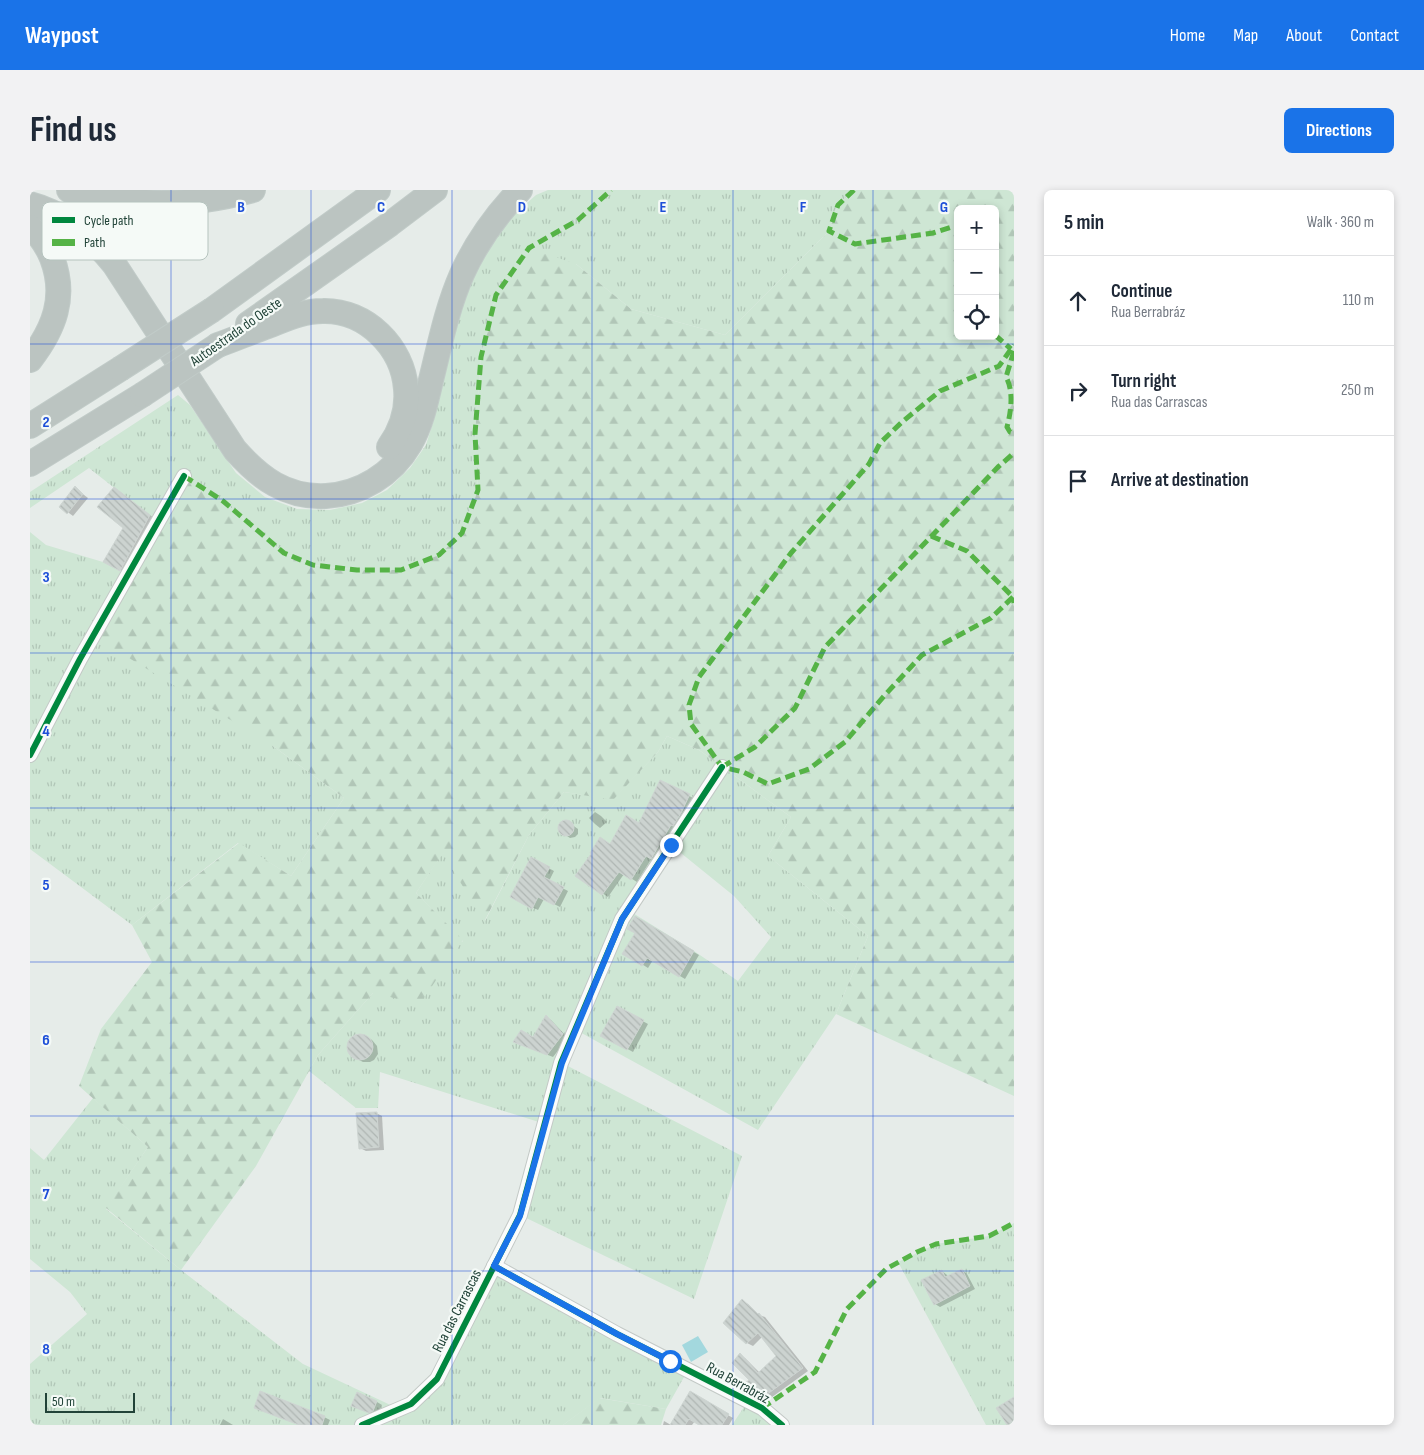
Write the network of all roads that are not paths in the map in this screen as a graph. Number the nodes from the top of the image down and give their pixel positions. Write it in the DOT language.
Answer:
graph roads {
  1 [pos="69,190"];
  2 [pos="253,190"];
  3 [pos="378,190"];
  4 [pos="435,190"];
  5 [pos="520,190"];
  6 [pos="30,192"];
  7 [pos="60,202"];
  8 [pos="147,202"];
  9 [pos="188,202"];
  10 [pos="30,204"];
  11 [pos="42,208"];
  12 [pos="30,227"];
  13 [pos="42,239"];
  14 [pos="53,260"];
  15 [pos="111,260"];
  16 [pos="125,260"];
  17 [pos="218,345"];
  18 [pos="30,360"];
  19 [pos="30,426"];
  20 [pos="30,464"];
  21 [pos="184,476"];
  22 [pos="30,755"];
  23 [pos="722,767"];
  24 [pos="494,1266"];
  25 [pos="362,1425"];
  26 [pos="782,1425"];
  1 -- 8 [label="highway"];
  2 -- 9 [label="highway"];
  3 -- 19 [label="highway, bridge"];
  4 -- 17 [label="highway, Autoestrada do Oeste"];
  5 -- 15 [label="highway"];
  6 -- 7 [label="highway"];
  10 -- 11 [label="highway"];
  12 -- 13 [label="highway"];
  14 -- 18 [label="highway"];
  16 -- 17 [label="highway"];
  17 -- 20 [label="highway, Autoestrada do Oeste, bridge"];
  21 -- 22 [label="street"];
  23 -- 24 [label="street, Rua das Carrascas"];
  24 -- 25 [label="street, Rua das Carrascas"];
  24 -- 26 [label="street, Rua Berrabráz"];
}
